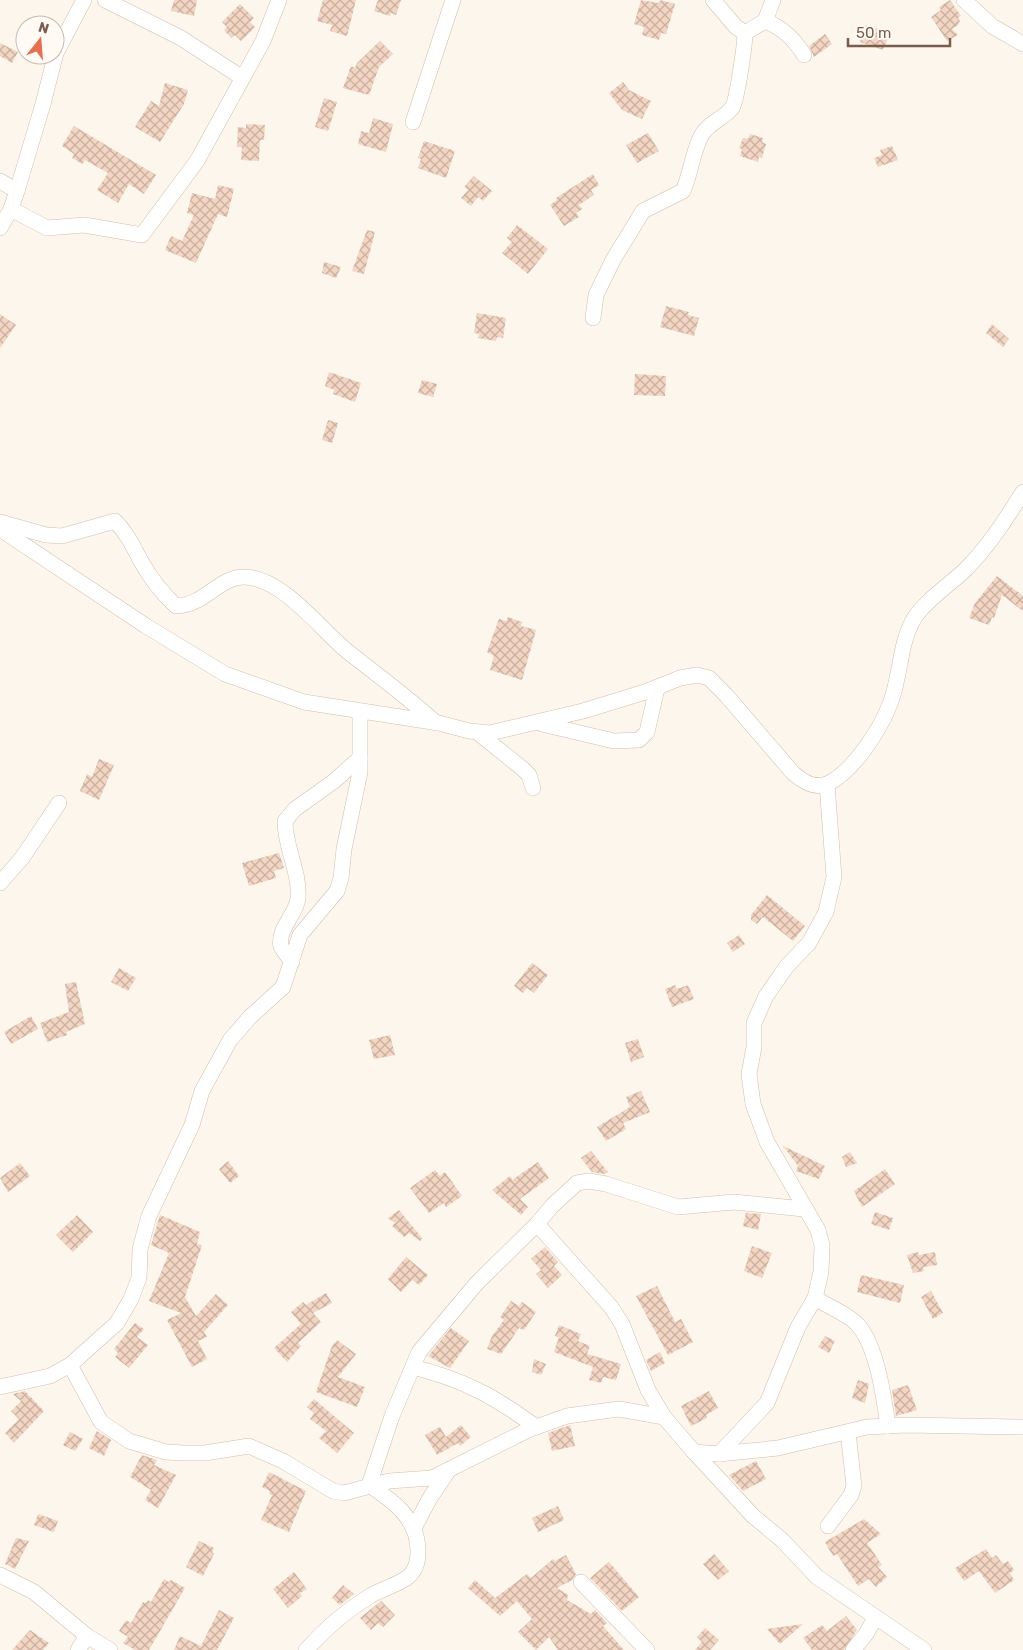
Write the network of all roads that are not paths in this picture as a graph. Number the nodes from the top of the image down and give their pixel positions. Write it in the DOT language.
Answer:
graph roads {
  1 [pos="84,0"];
  2 [pos="105,0"];
  3 [pos="278,0"];
  4 [pos="453,0"];
  5 [pos="713,0"];
  6 [pos="773,0"];
  7 [pos="964,0"];
  8 [pos="765,20"];
  9 [pos="745,33"];
  10 [pos="1023,44"];
  11 [pos="804,55"];
  12 [pos="241,77"];
  13 [pos="413,122"];
  14 [pos="0,180"];
  15 [pos="17,191"];
  16 [pos="11,209"];
  17 [pos="0,228"];
  18 [pos="593,318"];
  19 [pos="1023,492"];
  20 [pos="0,522"];
  21 [pos="0,529"];
  22 [pos="657,688"];
  23 [pos="360,712"];
  24 [pos="436,722"];
  25 [pos="534,722"];
  26 [pos="477,732"];
  27 [pos="360,758"];
  28 [pos="827,784"];
  29 [pos="533,788"];
  30 [pos="58,804"];
  31 [pos="0,883"];
  32 [pos="292,962"];
  33 [pos="804,1209"];
  34 [pos="537,1224"];
  35 [pos="815,1298"];
  36 [pos="70,1365"];
  37 [pos="413,1367"];
  38 [pos="0,1387"];
  39 [pos="664,1417"];
  40 [pos="888,1426"];
  41 [pos="536,1427"];
  42 [pos="1023,1427"];
  43 [pos="848,1432"];
  44 [pos="694,1452"];
  45 [pos="719,1454"];
  46 [pos="448,1471"];
  47 [pos="370,1485"];
  48 [pos="828,1526"];
  49 [pos="414,1528"];
  50 [pos="0,1575"];
  51 [pos="581,1582"];
  52 [pos="875,1618"];
  53 [pos="87,1636"];
  54 [pos="78,1650"];
  55 [pos="110,1650"];
  56 [pos="306,1650"];
  57 [pos="647,1650"];
  58 [pos="853,1650"];
  59 [pos="924,1650"];
  1 -- 15 [label="street"];
  2 -- 12 [label="street"];
  3 -- 12 [label="street"];
  4 -- 13 [label="street"];
  5 -- 9 [label="street"];
  6 -- 8 [label="street"];
  7 -- 10 [label="street"];
  8 -- 9 [label="street"];
  8 -- 11 [label="street"];
  9 -- 18 [label="street"];
  12 -- 16 [label="street"];
  14 -- 15 [label="street"];
  15 -- 16 [label="street"];
  16 -- 17 [label="street"];
  19 -- 28 [label="street"];
  20 -- 24 [label="street"];
  21 -- 23 [label="street"];
  22 -- 25 [label="street"];
  22 -- 25 [label="street"];
  22 -- 28 [label="street"];
  23 -- 24 [label="street"];
  23 -- 27 [label="street"];
  24 -- 26 [label="street"];
  25 -- 26 [label="street"];
  26 -- 29 [label="street"];
  27 -- 32 [label="street"];
  27 -- 32 [label="street"];
  28 -- 33 [label="street"];
  30 -- 31 [label="street"];
  32 -- 36 [label="street"];
  33 -- 34 [label="street"];
  33 -- 35 [label="street"];
  34 -- 37 [label="street"];
  34 -- 39 [label="street"];
  35 -- 40 [label="street"];
  35 -- 45 [label="street"];
  36 -- 38 [label="street"];
  36 -- 47 [label="street"];
  37 -- 41 [label="street"];
  37 -- 47 [label="street"];
  39 -- 41 [label="street"];
  39 -- 44 [label="street"];
  40 -- 42 [label="street"];
  40 -- 43 [label="street"];
  41 -- 46 [label="street"];
  43 -- 45 [label="street"];
  43 -- 48 [label="street"];
  44 -- 45 [label="street"];
  44 -- 52 [label="street"];
  46 -- 47 [label="street"];
  46 -- 49 [label="street"];
  47 -- 49 [label="street"];
  49 -- 56 [label="street"];
  50 -- 53 [label="street"];
  51 -- 57 [label="street"];
  52 -- 58 [label="street"];
  52 -- 59 [label="street"];
  53 -- 54 [label="street"];
  53 -- 55 [label="street"];
}
